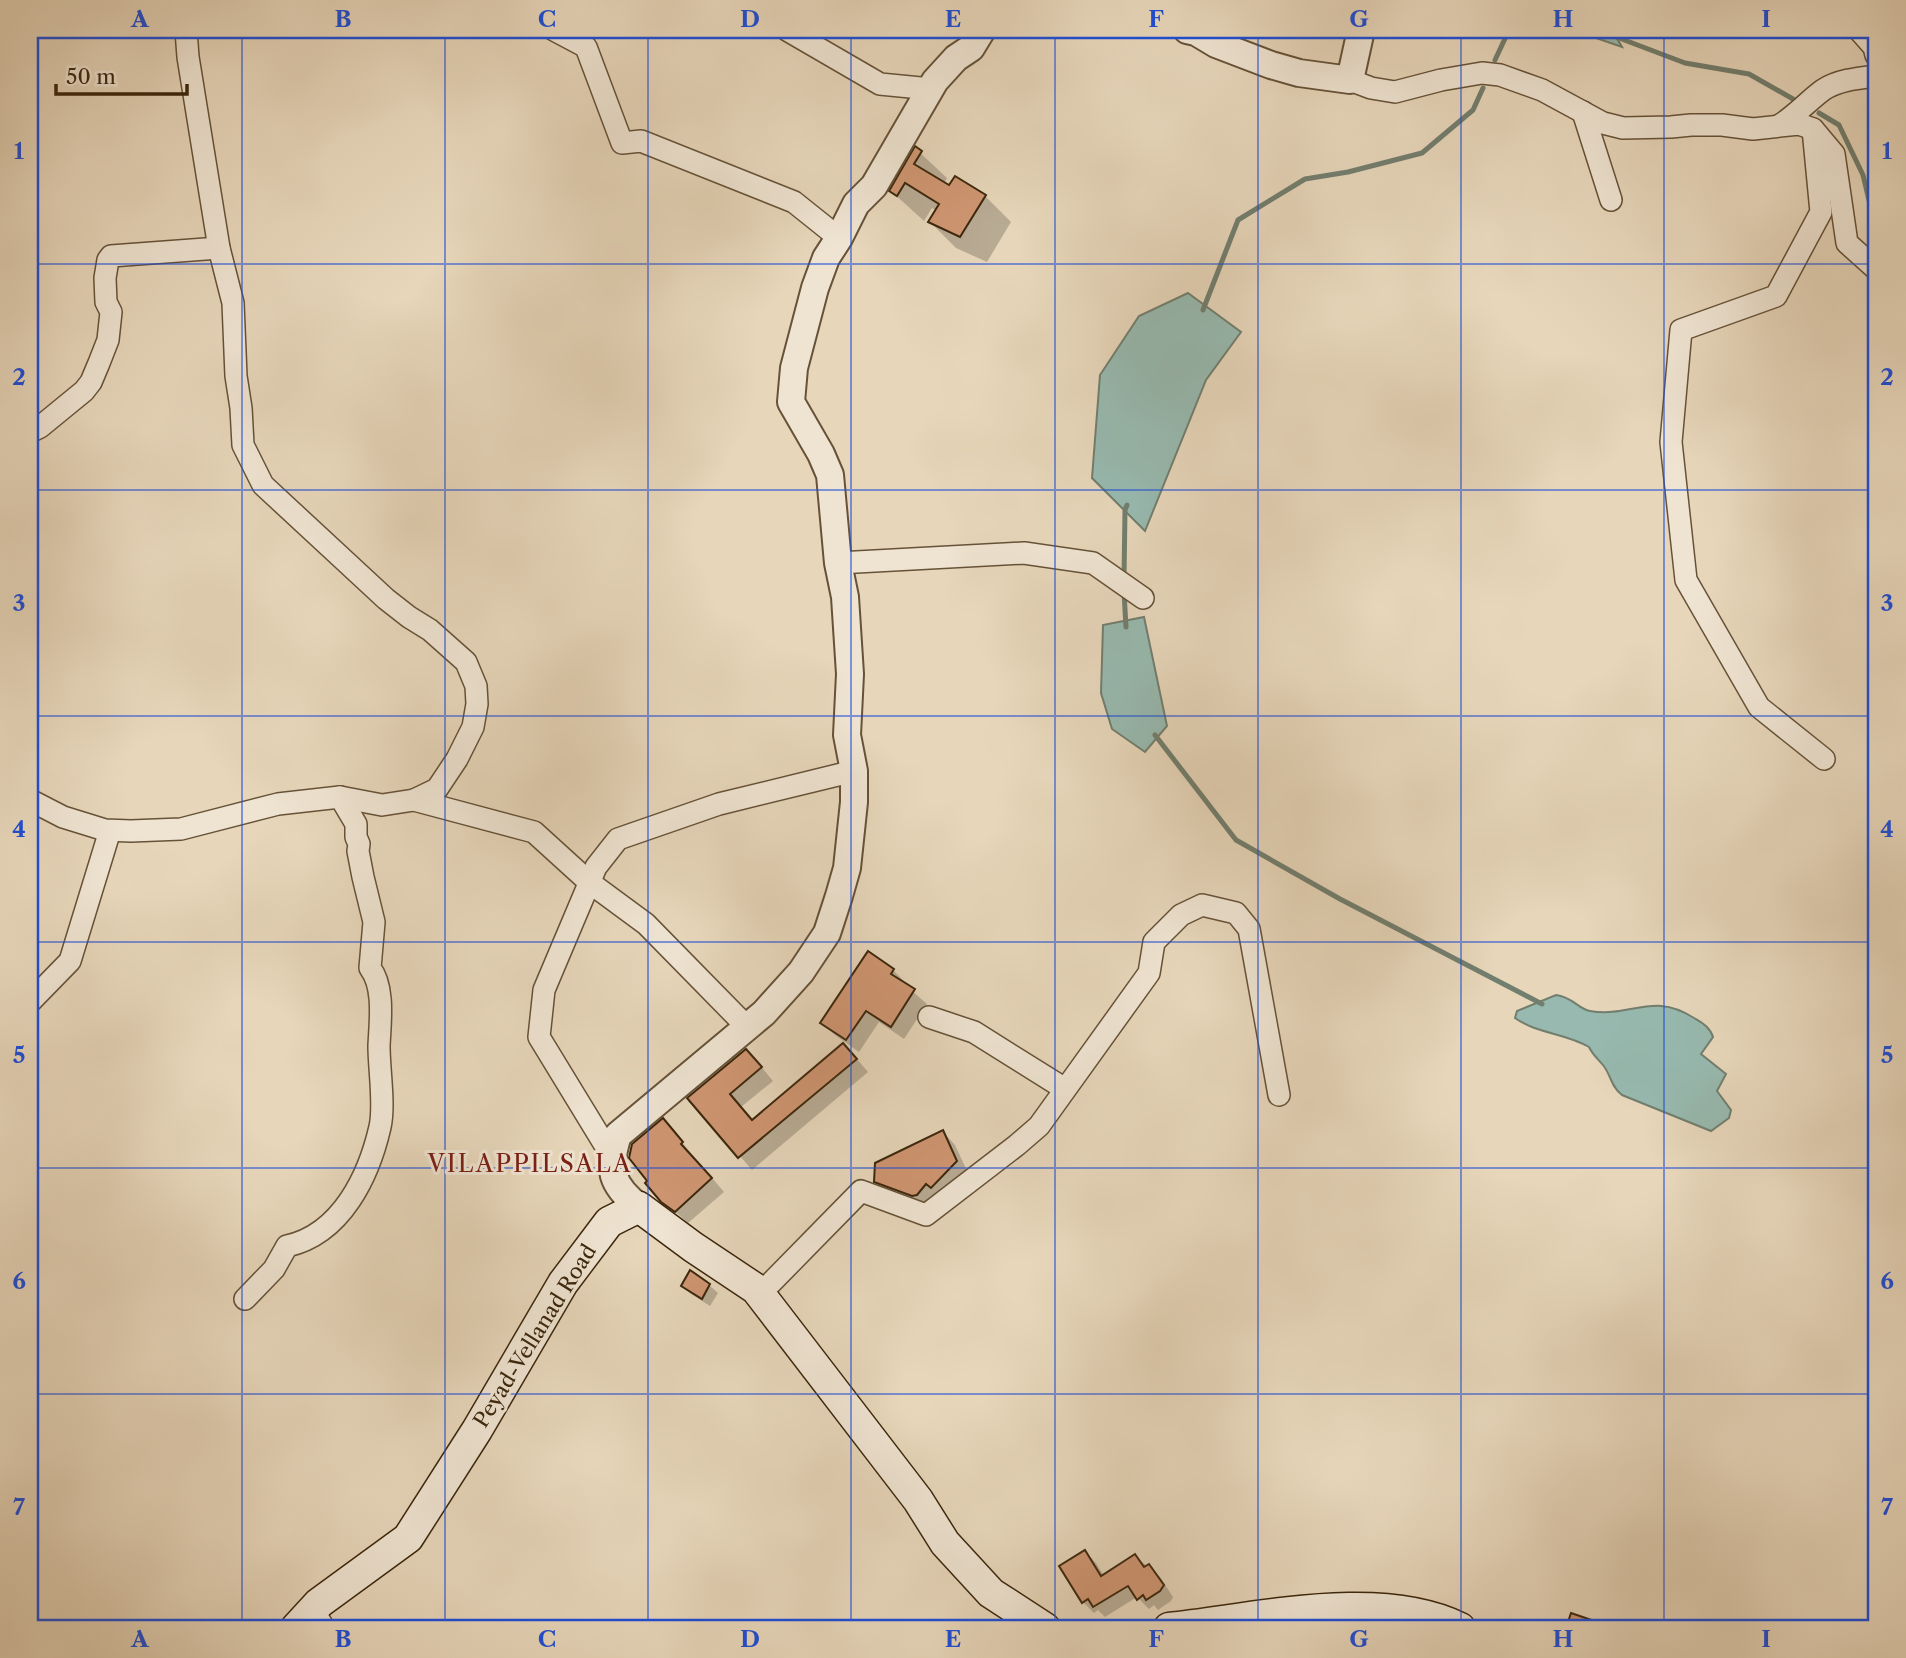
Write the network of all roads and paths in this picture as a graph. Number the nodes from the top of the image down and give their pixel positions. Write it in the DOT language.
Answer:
graph roads {
  1 [pos="186,30"];
  2 [pos="554,30"];
  3 [pos="787,30"];
  4 [pos="982,30"];
  5 [pos="1187,30"];
  6 [pos="1361,30"];
  7 [pos="1859,30"];
  8 [pos="1876,55"];
  9 [pos="1876,76"];
  10 [pos="1350,80"];
  11 [pos="931,89"];
  12 [pos="1583,112"];
  13 [pos="1780,125"];
  14 [pos="1813,129"];
  15 [pos="1611,200"];
  16 [pos="839,238"];
  17 [pos="219,248"];
  18 [pos="1876,269"];
  19 [pos="30,432"];
  20 [pos="838,563"];
  21 [pos="1143,598"];
  22 [pos="1824,759"];
  23 [pos="854,771"];
  24 [pos="340,797"];
  25 [pos="30,800"];
  26 [pos="414,800"];
  27 [pos="108,837"];
  28 [pos="589,882"];
  29 [pos="30,1002"];
  30 [pos="929,1017"];
  31 [pos="748,1028"];
  32 [pos="1065,1089"];
  33 [pos="1279,1096"];
  34 [pos="611,1155"];
  35 [pos="639,1208"];
  36 [pos="760,1294"];
  37 [pos="245,1299"];
  38 [pos="311,1622"];
  39 [pos="1045,1628"];
  40 [pos="1169,1628"];
  41 [pos="1460,1628"];
  1 -- 17 [label="street"];
  2 -- 16 [label="street"];
  3 -- 11 [label="street"];
  4 -- 11 [label="street"];
  5 -- 10 [label="street"];
  6 -- 10 [label="street"];
  7 -- 8 [label="street"];
  9 -- 13 [label="street"];
  10 -- 12 [label="street"];
  11 -- 16 [label="street"];
  12 -- 13 [label="street"];
  12 -- 15 [label="street"];
  13 -- 14 [label="street"];
  14 -- 18 [label="street"];
  14 -- 22 [label="street"];
  16 -- 20 [label="street"];
  17 -- 19 [label="street"];
  17 -- 26 [label="street"];
  20 -- 21 [label="street"];
  20 -- 23 [label="street"];
  23 -- 28 [label="street"];
  23 -- 31 [label="street"];
  24 -- 25 [label="street"];
  24 -- 26 [label="street"];
  24 -- 37 [label="street"];
  26 -- 28 [label="street"];
  27 -- 29 [label="street"];
  28 -- 31 [label="street"];
  28 -- 34 [label="street"];
  30 -- 32 [label="street"];
  31 -- 34 [label="street"];
  32 -- 33 [label="street"];
  32 -- 36 [label="street"];
  34 -- 35 [label="street"];
  35 -- 36 [label="main road"];
  35 -- 38 [label="main road, Peyad-Vellanad Road"];
  36 -- 39 [label="main road"];
  40 -- 41 [label="main road"];
}
